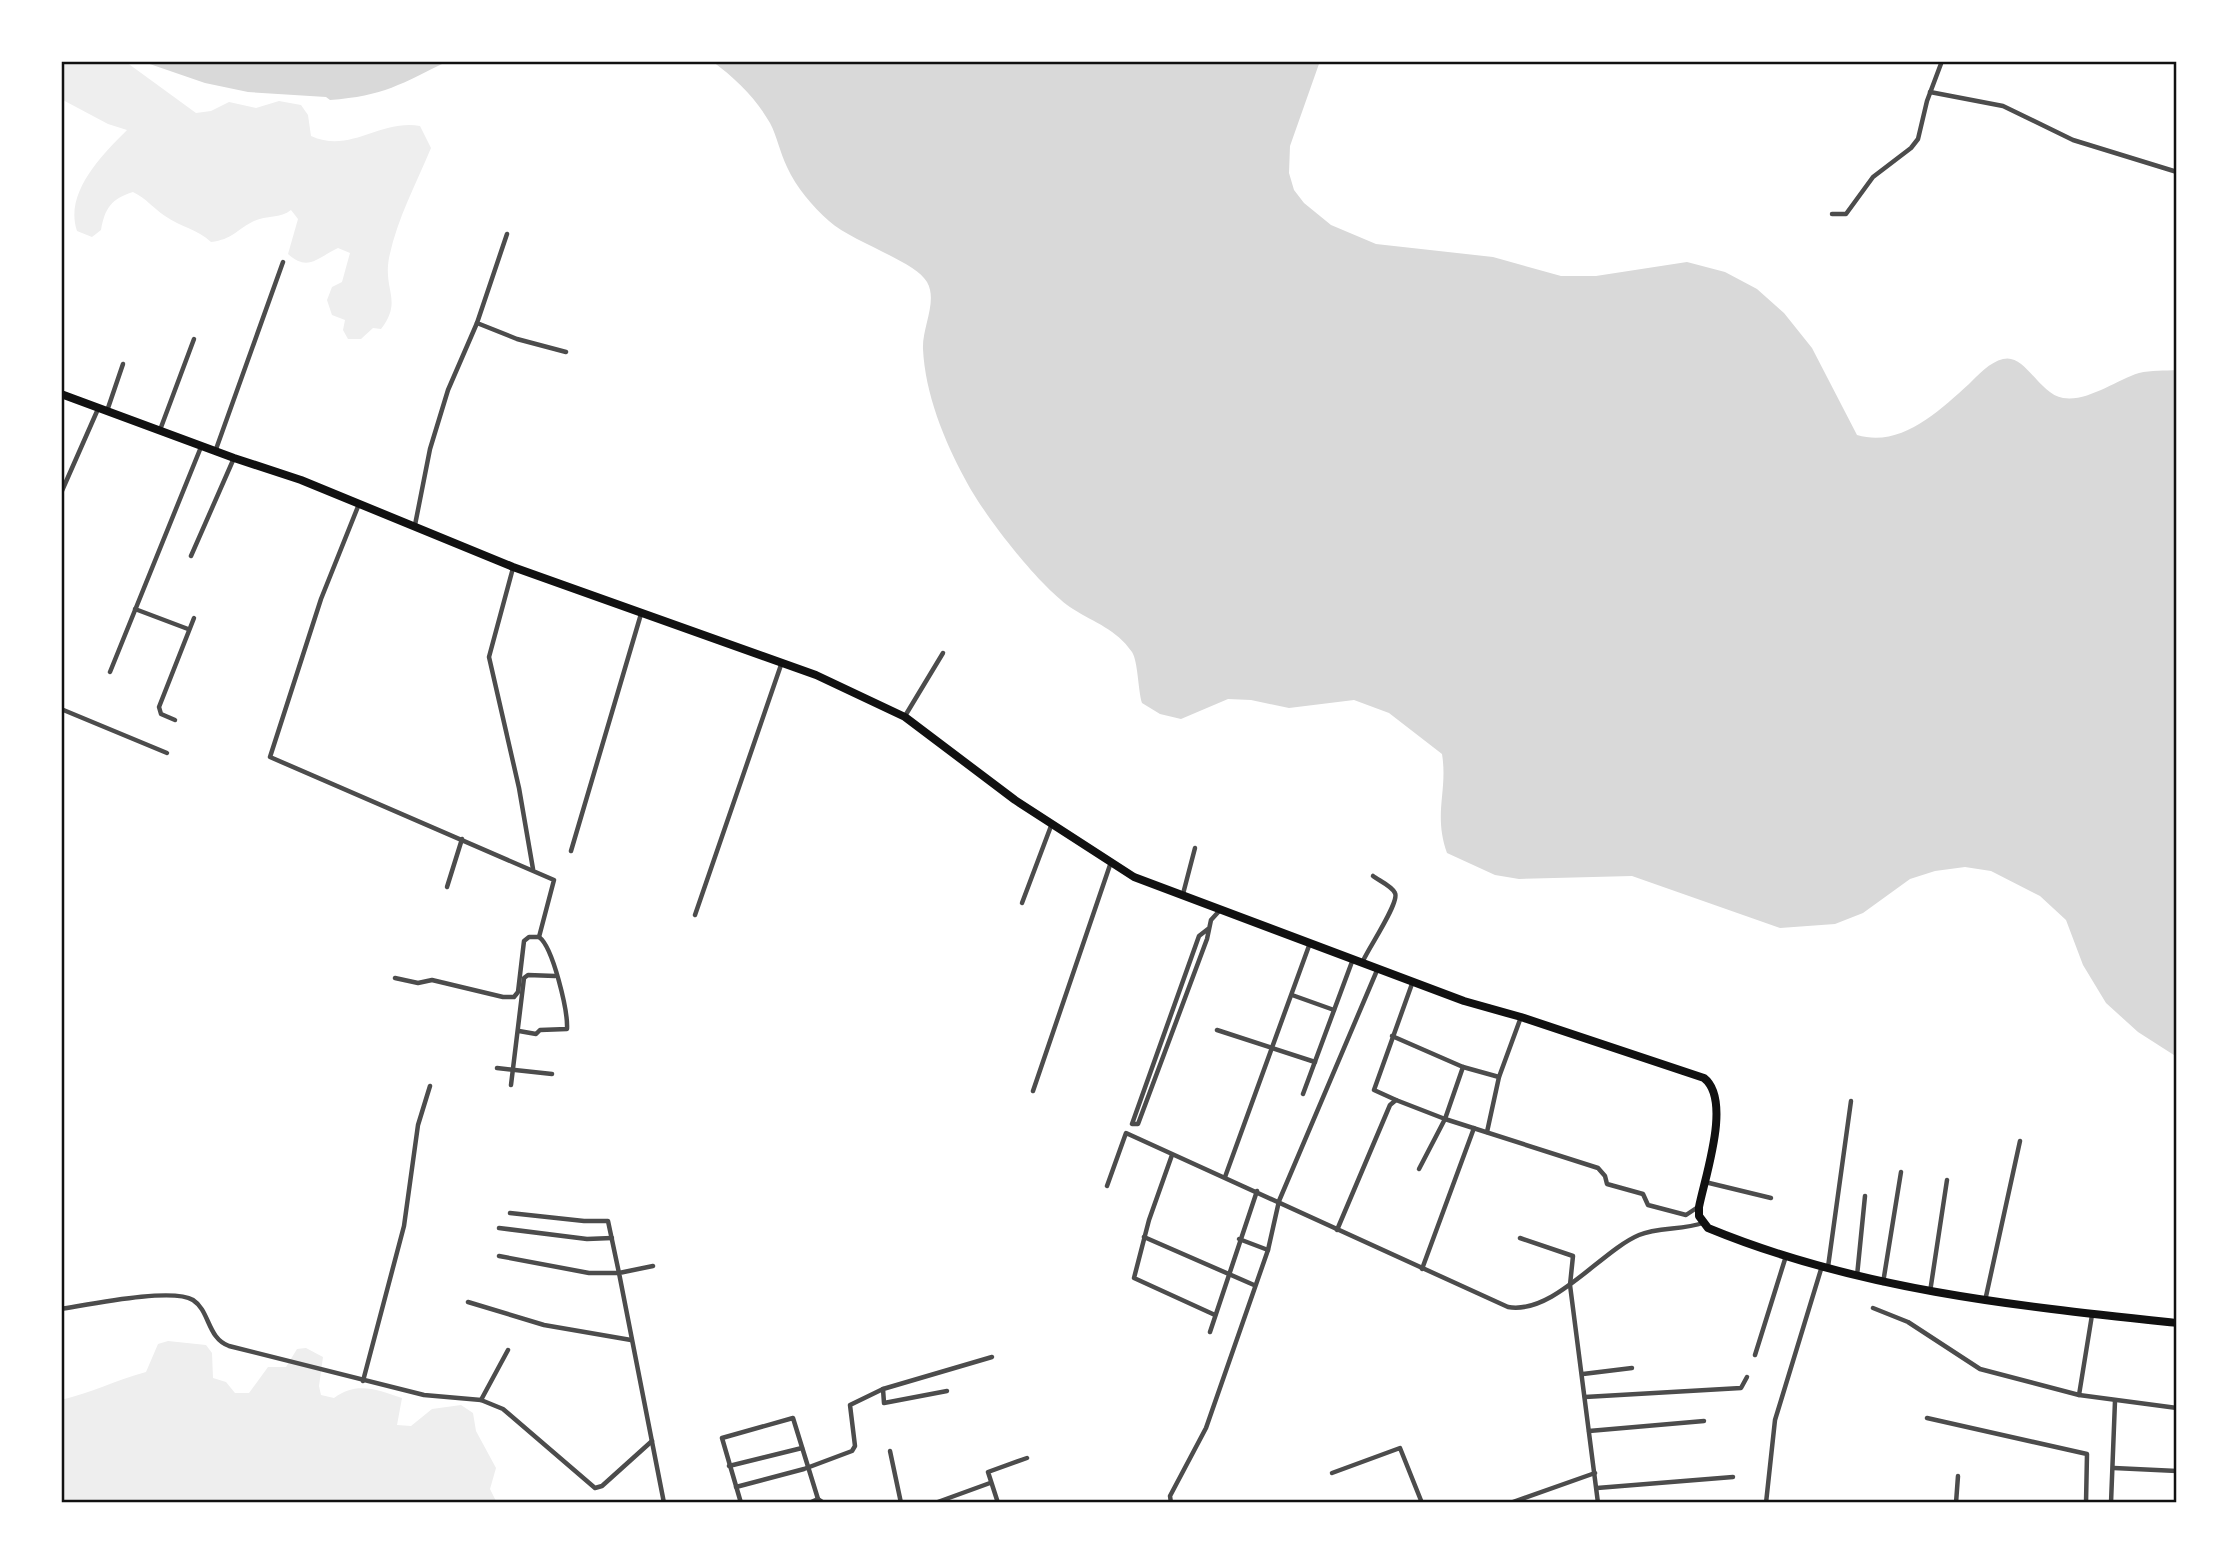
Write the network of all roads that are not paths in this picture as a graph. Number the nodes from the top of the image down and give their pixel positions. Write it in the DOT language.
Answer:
graph roads {
  1 [pos="1942,61"];
  2 [pos="1930,92"];
  3 [pos="2177,172"];
  4 [pos="1832,214"];
  5 [pos="507,234"];
  6 [pos="283,262"];
  7 [pos="477,323"];
  8 [pos="194,339"];
  9 [pos="566,352"];
  10 [pos="123,364"];
  11 [pos="61,394"];
  12 [pos="102,409"];
  13 [pos="160,430"];
  14 [pos="202,446"];
  15 [pos="215,452"];
  16 [pos="234,458"];
  17 [pos="61,493"];
  18 [pos="359,504"];
  19 [pos="415,525"];
  20 [pos="191,556"];
  21 [pos="513,568"];
  22 [pos="135,609"];
  23 [pos="642,612"];
  24 [pos="194,618"];
  25 [pos="188,629"];
  26 [pos="943,653"];
  27 [pos="783,662"];
  28 [pos="110,672"];
  29 [pos="61,709"];
  30 [pos="905,717"];
  31 [pos="175,720"];
  32 [pos="167,753"];
  33 [pos="1051,825"];
  34 [pos="462,839"];
  35 [pos="1195,848"];
  36 [pos="571,851"];
  37 [pos="1110,864"];
  38 [pos="533,870"];
  39 [pos="1373,876"];
  40 [pos="447,887"];
  41 [pos="1183,894"];
  42 [pos="1022,903"];
  43 [pos="1221,909"];
  44 [pos="695,915"];
  45 [pos="1208,929"];
  46 [pos="1199,936"];
  47 [pos="539,937"];
  48 [pos="1207,939"];
  49 [pos="1310,943"];
  50 [pos="1358,960"];
  51 [pos="1378,967"];
  52 [pos="555,976"];
  53 [pos="395,978"];
  54 [pos="1413,981"];
  55 [pos="1292,995"];
  56 [pos="1334,1010"];
  57 [pos="1521,1017"];
  58 [pos="1166,1024"];
  59 [pos="1175,1027"];
  60 [pos="1217,1030"];
  61 [pos="519,1031"];
  62 [pos="1392,1036"];
  63 [pos="1273,1048"];
  64 [pos="1315,1062"];
  65 [pos="1463,1067"];
  66 [pos="497,1068"];
  67 [pos="514,1070"];
  68 [pos="552,1074"];
  69 [pos="1499,1077"];
  70 [pos="511,1085"];
  71 [pos="429,1086"];
  72 [pos="1033,1091"];
  73 [pos="1303,1094"];
  74 [pos="1396,1100"];
  75 [pos="1851,1101"];
  76 [pos="1445,1119"];
  77 [pos="1474,1128"];
  78 [pos="1487,1132"];
  79 [pos="2020,1141"];
  80 [pos="1172,1154"];
  81 [pos="1419,1169"];
  82 [pos="1901,1172"];
  83 [pos="1225,1177"];
  84 [pos="1947,1180"];
  85 [pos="1704,1182"];
  86 [pos="1107,1186"];
  87 [pos="1257,1191"];
  88 [pos="1865,1196"];
  89 [pos="1772,1198"];
  90 [pos="1279,1201"];
  91 [pos="1699,1207"];
  92 [pos="510,1213"];
  93 [pos="1703,1223"];
  94 [pos="499,1228"];
  95 [pos="1337,1230"];
  96 [pos="612,1237"];
  97 [pos="1144,1237"];
  98 [pos="1520,1238"];
  99 [pos="1238,1239"];
  100 [pos="1268,1250"];
  101 [pos="499,1256"];
  102 [pos="1786,1256"];
  103 [pos="653,1266"];
  104 [pos="1825,1267"];
  105 [pos="1422,1269"];
  106 [pos="618,1273"];
  107 [pos="1228,1273"];
  108 [pos="1857,1277"];
  109 [pos="1882,1283"];
  110 [pos="1254,1285"];
  111 [pos="1570,1285"];
  112 [pos="1930,1293"];
  113 [pos="468,1302"];
  114 [pos="1984,1302"];
  115 [pos="1873,1308"];
  116 [pos="61,1309"];
  117 [pos="2092,1314"];
  118 [pos="1215,1315"];
  119 [pos="2177,1323"];
  120 [pos="1210,1332"];
  121 [pos="631,1340"];
  122 [pos="508,1350"];
  123 [pos="1755,1355"];
  124 [pos="992,1357"];
  125 [pos="1632,1368"];
  126 [pos="1583,1374"];
  127 [pos="1747,1377"];
  128 [pos="363,1381"];
  129 [pos="883,1389"];
  130 [pos="947,1391"];
  131 [pos="2079,1395"];
  132 [pos="1585,1397"];
  133 [pos="481,1400"];
  134 [pos="2115,1401"];
  135 [pos="2177,1408"];
  136 [pos="1927,1418"];
  137 [pos="1704,1421"];
  138 [pos="1590,1431"];
  139 [pos="652,1441"];
  140 [pos="802,1448"];
  141 [pos="890,1451"];
  142 [pos="1027,1458"];
  143 [pos="729,1466"];
  144 [pos="807,1466"];
  145 [pos="2114,1468"];
  146 [pos="2177,1471"];
  147 [pos="1332,1473"];
  148 [pos="1595,1473"];
  149 [pos="1958,1476"];
  150 [pos="1733,1477"];
  151 [pos="990,1483"];
  152 [pos="736,1487"];
  153 [pos="1597,1488"];
  154 [pos="818,1499"];
  155 [pos="664,1503"];
  156 [pos="741,1503"];
  157 [pos="809,1503"];
  158 [pos="824,1503"];
  159 [pos="901,1503"];
  160 [pos="935,1503"];
  161 [pos="998,1503"];
  162 [pos="1171,1503"];
  163 [pos="1422,1503"];
  164 [pos="1510,1503"];
  165 [pos="1598,1503"];
  166 [pos="1766,1503"];
  167 [pos="1956,1503"];
  168 [pos="2086,1503"];
  169 [pos="2111,1503"];
  1 -- 2 [label="street"];
  2 -- 3 [label="street"];
  2 -- 4 [label="street"];
  5 -- 7 [label="street"];
  6 -- 15 [label="street"];
  7 -- 9 [label="street"];
  7 -- 19 [label="street"];
  8 -- 13 [label="street"];
  10 -- 12 [label="street"];
  11 -- 12 [label="highway"];
  12 -- 13 [label="highway"];
  12 -- 17 [label="street"];
  13 -- 14 [label="highway"];
  14 -- 15 [label="highway"];
  14 -- 22 [label="street"];
  15 -- 16 [label="highway"];
  16 -- 18 [label="highway"];
  16 -- 20 [label="street"];
  18 -- 19 [label="highway"];
  18 -- 34 [label="street"];
  19 -- 21 [label="highway"];
  21 -- 23 [label="highway"];
  21 -- 38 [label="street"];
  22 -- 25 [label="street"];
  22 -- 28 [label="street"];
  23 -- 27 [label="highway"];
  23 -- 36 [label="street"];
  24 -- 25 [label="street"];
  25 -- 31 [label="street"];
  26 -- 30 [label="street"];
  27 -- 30 [label="highway"];
  27 -- 44 [label="street"];
  29 -- 32 [label="street"];
  30 -- 33 [label="highway"];
  33 -- 37 [label="highway"];
  33 -- 42 [label="street"];
  34 -- 38 [label="street"];
  34 -- 40 [label="street"];
  35 -- 41 [label="street"];
  37 -- 41 [label="highway"];
  37 -- 72 [label="street"];
  38 -- 47 [label="street"];
  39 -- 50 [label="street"];
  41 -- 43 [label="highway"];
  43 -- 45 [label="street"];
  43 -- 49 [label="highway"];
  45 -- 46 [label="street"];
  45 -- 48 [label="street"];
  46 -- 48 [label="street"];
  46 -- 58 [label="street"];
  47 -- 52 [label="street"];
  47 -- 53 [label="street"];
  48 -- 59 [label="street"];
  49 -- 50 [label="highway"];
  49 -- 55 [label="street"];
  50 -- 51 [label="highway"];
  50 -- 56 [label="street"];
  51 -- 54 [label="highway"];
  51 -- 90 [label="street"];
  52 -- 61 [label="street"];
  52 -- 61 [label="street"];
  54 -- 57 [label="highway"];
  54 -- 62 [label="street"];
  55 -- 56 [label="street"];
  55 -- 63 [label="street"];
  56 -- 64 [label="street"];
  57 -- 69 [label="street"];
  57 -- 85 [label="highway"];
  58 -- 59 [label="street"];
  58 -- 59 [label="street"];
  60 -- 63 [label="street"];
  61 -- 67 [label="street"];
  62 -- 65 [label="street"];
  62 -- 74 [label="street"];
  63 -- 64 [label="street"];
  63 -- 83 [label="street"];
  64 -- 73 [label="street"];
  65 -- 69 [label="street"];
  65 -- 76 [label="street"];
  66 -- 67 [label="street"];
  67 -- 68 [label="street"];
  67 -- 70 [label="street"];
  69 -- 78 [label="street"];
  71 -- 128 [label="street"];
  74 -- 76 [label="street"];
  74 -- 95 [label="street"];
  75 -- 104 [label="street"];
  76 -- 77 [label="street"];
  76 -- 81 [label="street"];
  77 -- 78 [label="street"];
  77 -- 105 [label="street"];
  78 -- 91 [label="street"];
  79 -- 114 [label="street"];
  80 -- 83 [label="street"];
  80 -- 86 [label="street"];
  80 -- 97 [label="street"];
  82 -- 109 [label="street"];
  83 -- 87 [label="street"];
  84 -- 112 [label="street"];
  85 -- 89 [label="street"];
  85 -- 91 [label="highway"];
  87 -- 90 [label="street"];
  87 -- 99 [label="street"];
  88 -- 108 [label="street"];
  90 -- 95 [label="street"];
  90 -- 100 [label="street"];
  91 -- 93 [label="highway"];
  92 -- 96 [label="street"];
  93 -- 102 [label="highway"];
  93 -- 111 [label="street"];
  94 -- 96 [label="street"];
  95 -- 105 [label="street"];
  96 -- 106 [label="street"];
  97 -- 107 [label="street"];
  97 -- 118 [label="street"];
  98 -- 111 [label="street"];
  99 -- 100 [label="street"];
  99 -- 107 [label="street"];
  100 -- 110 [label="street"];
  101 -- 106 [label="street"];
  102 -- 104 [label="highway"];
  102 -- 123 [label="street"];
  103 -- 106 [label="street"];
  104 -- 108 [label="highway"];
  104 -- 166 [label="street"];
  105 -- 111 [label="street"];
  106 -- 121 [label="street"];
  107 -- 110 [label="street"];
  107 -- 118 [label="street"];
  108 -- 109 [label="highway"];
  109 -- 112 [label="highway"];
  110 -- 162 [label="street"];
  111 -- 126 [label="street"];
  112 -- 114 [label="highway"];
  113 -- 121 [label="street"];
  114 -- 117 [label="highway"];
  115 -- 131 [label="street"];
  116 -- 128 [label="street"];
  117 -- 119 [label="highway"];
  117 -- 131 [label="street"];
  118 -- 120 [label="street"];
  121 -- 139 [label="street"];
  122 -- 133 [label="street"];
  124 -- 129 [label="street"];
  125 -- 126 [label="street"];
  126 -- 132 [label="street"];
  127 -- 132 [label="street"];
  128 -- 133 [label="street"];
  129 -- 130 [label="street"];
  129 -- 144 [label="street"];
  131 -- 134 [label="street"];
  132 -- 138 [label="street"];
  133 -- 139 [label="street"];
  134 -- 135 [label="street"];
  134 -- 145 [label="street"];
  136 -- 168 [label="street"];
  137 -- 138 [label="street"];
  138 -- 148 [label="street"];
  139 -- 155 [label="street"];
  140 -- 143 [label="street"];
  140 -- 143 [label="street"];
  140 -- 144 [label="street"];
  141 -- 159 [label="street"];
  142 -- 151 [label="street"];
  143 -- 152 [label="street"];
  144 -- 152 [label="street"];
  144 -- 154 [label="street"];
  145 -- 146 [label="street"];
  145 -- 169 [label="street"];
  147 -- 163 [label="street"];
  148 -- 153 [label="street"];
  148 -- 164 [label="street"];
  149 -- 167 [label="street"];
  150 -- 153 [label="street"];
  151 -- 160 [label="street"];
  151 -- 161 [label="street"];
  152 -- 156 [label="street"];
  153 -- 165 [label="street"];
  154 -- 157 [label="street"];
  154 -- 158 [label="street"];
}
